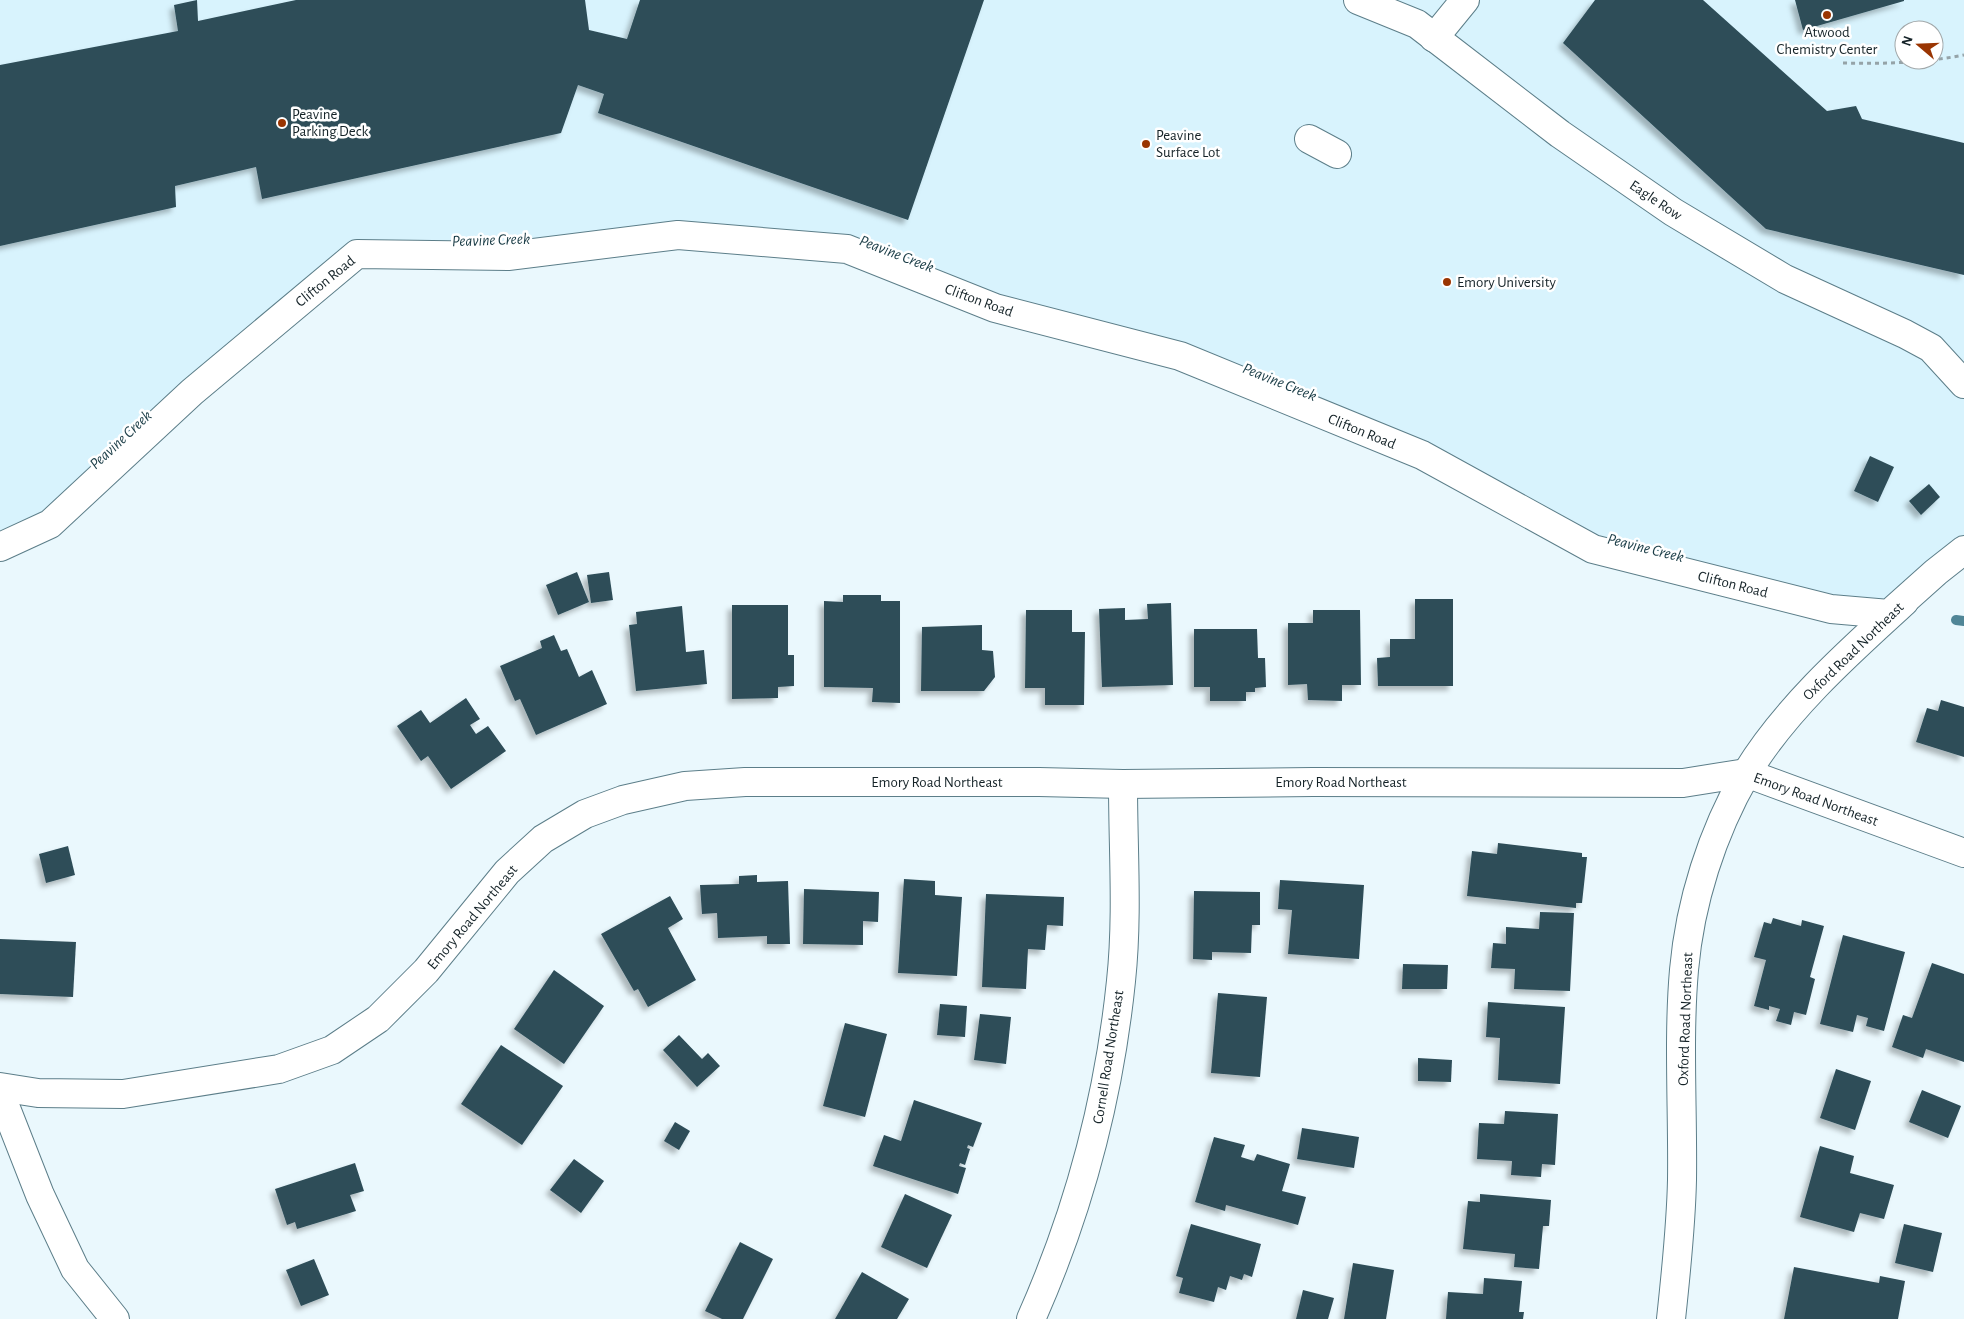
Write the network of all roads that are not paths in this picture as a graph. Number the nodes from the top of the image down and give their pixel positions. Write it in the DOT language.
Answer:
graph roads {
  1 [pos="1358,0"];
  2 [pos="1465,0"];
  3 [pos="1434,38"];
  4 [pos="1308,139"];
  5 [pos="1337,154"];
  6 [pos="1959,366"];
  7 [pos="0,547"];
  8 [pos="1964,550"];
  9 [pos="1936,572"];
  10 [pos="1746,773"];
  11 [pos="1123,784"];
  12 [pos="1964,853"];
  13 [pos="0,1087"];
  14 [pos="0,1093"];
  15 [pos="115,1319"];
  16 [pos="1031,1319"];
  17 [pos="1671,1319"];
  1 -- 3 [label="street, Eagle Row"];
  2 -- 3 [label="street"];
  3 -- 6 [label="street, Eagle Row"];
  4 -- 5 [label="street"];
  7 -- 9 [label="street, Clifton Road"];
  8 -- 9 [label="street, Oxford Road Northeast"];
  9 -- 10 [label="street, Oxford Road Northeast"];
  10 -- 11 [label="street, Emory Road Northeast"];
  10 -- 12 [label="street, Emory Road Northeast"];
  10 -- 17 [label="street, Oxford Road Northeast"];
  11 -- 13 [label="street, Emory Road Northeast"];
  11 -- 16 [label="street, Cornell Road Northeast"];
  14 -- 15 [label="street"];
}
